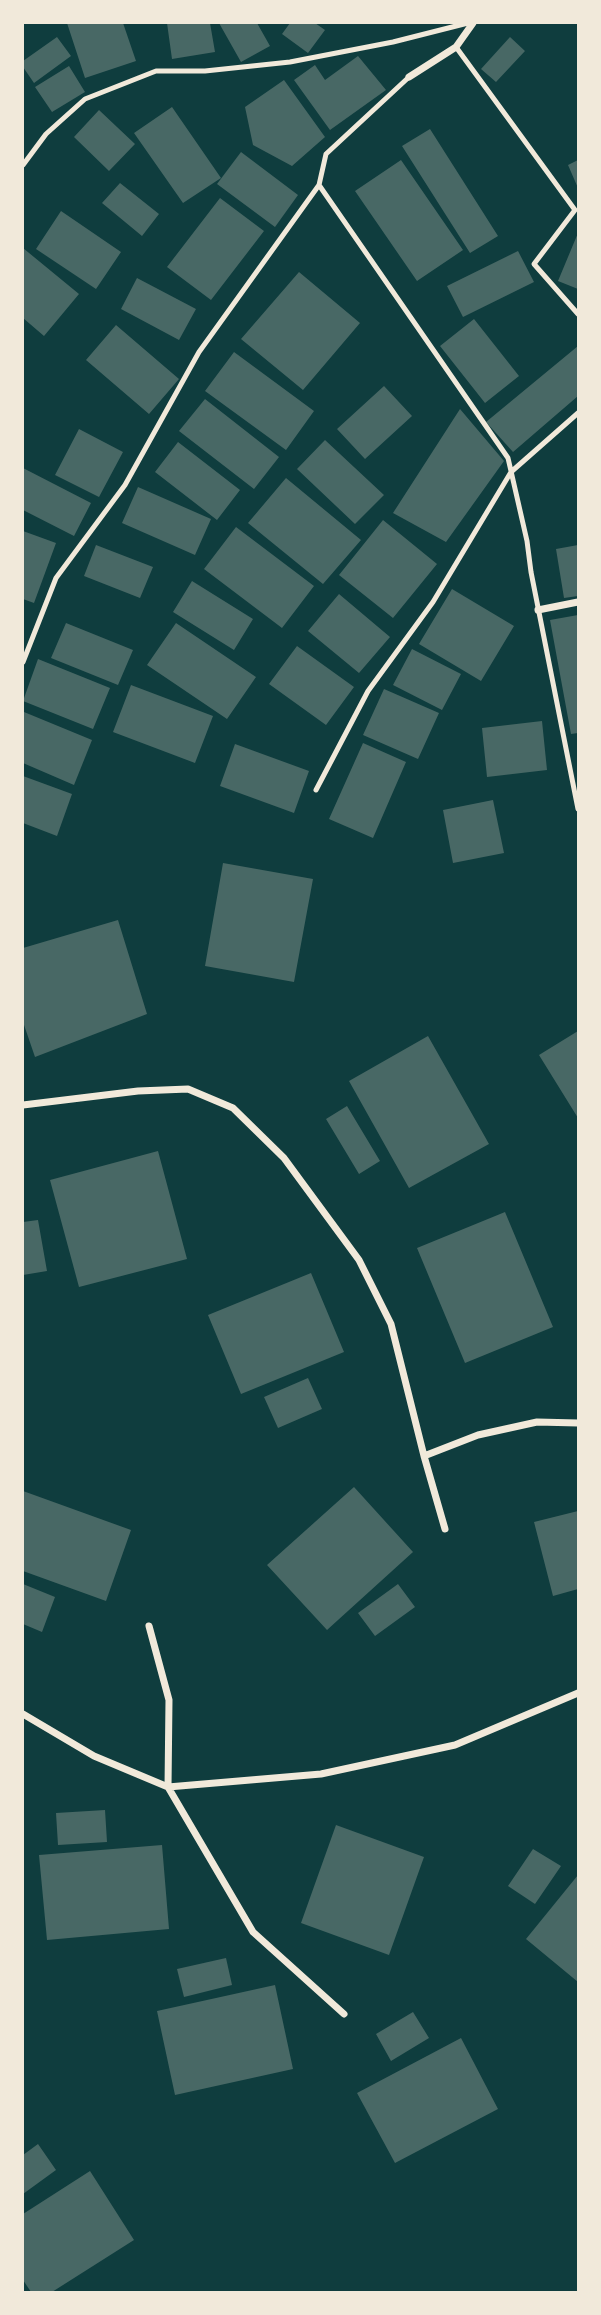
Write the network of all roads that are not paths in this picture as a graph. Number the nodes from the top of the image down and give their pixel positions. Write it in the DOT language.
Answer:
graph roads {
  1 [pos="468,23"];
  2 [pos="473,23"];
  3 [pos="456,47"];
  4 [pos="409,77"];
  5 [pos="23,165"];
  6 [pos="319,185"];
  7 [pos="578,314"];
  8 [pos="578,413"];
  9 [pos="511,472"];
  10 [pos="578,602"];
  11 [pos="538,610"];
  12 [pos="23,662"];
  13 [pos="316,790"];
  14 [pos="578,809"];
  15 [pos="23,1105"];
  16 [pos="578,1423"];
  17 [pos="424,1456"];
  18 [pos="445,1529"];
  19 [pos="149,1626"];
  20 [pos="578,1693"];
  21 [pos="23,1714"];
  22 [pos="168,1787"];
  23 [pos="344,2014"];
  1 -- 5 [label="lane"];
  2 -- 3 [label="street"];
  3 -- 4 [label="street"];
  3 -- 7 [label="lane"];
  4 -- 6 [label="lane"];
  6 -- 9 [label="lane"];
  6 -- 12 [label="lane"];
  8 -- 9 [label="lane"];
  9 -- 11 [label="lane"];
  9 -- 13 [label="lane"];
  10 -- 11 [label="street"];
  11 -- 14 [label="lane"];
  15 -- 17 [label="street"];
  16 -- 17 [label="street"];
  17 -- 18 [label="street"];
  19 -- 22 [label="street"];
  20 -- 22 [label="street"];
  21 -- 22 [label="street"];
  22 -- 23 [label="street"];
}
